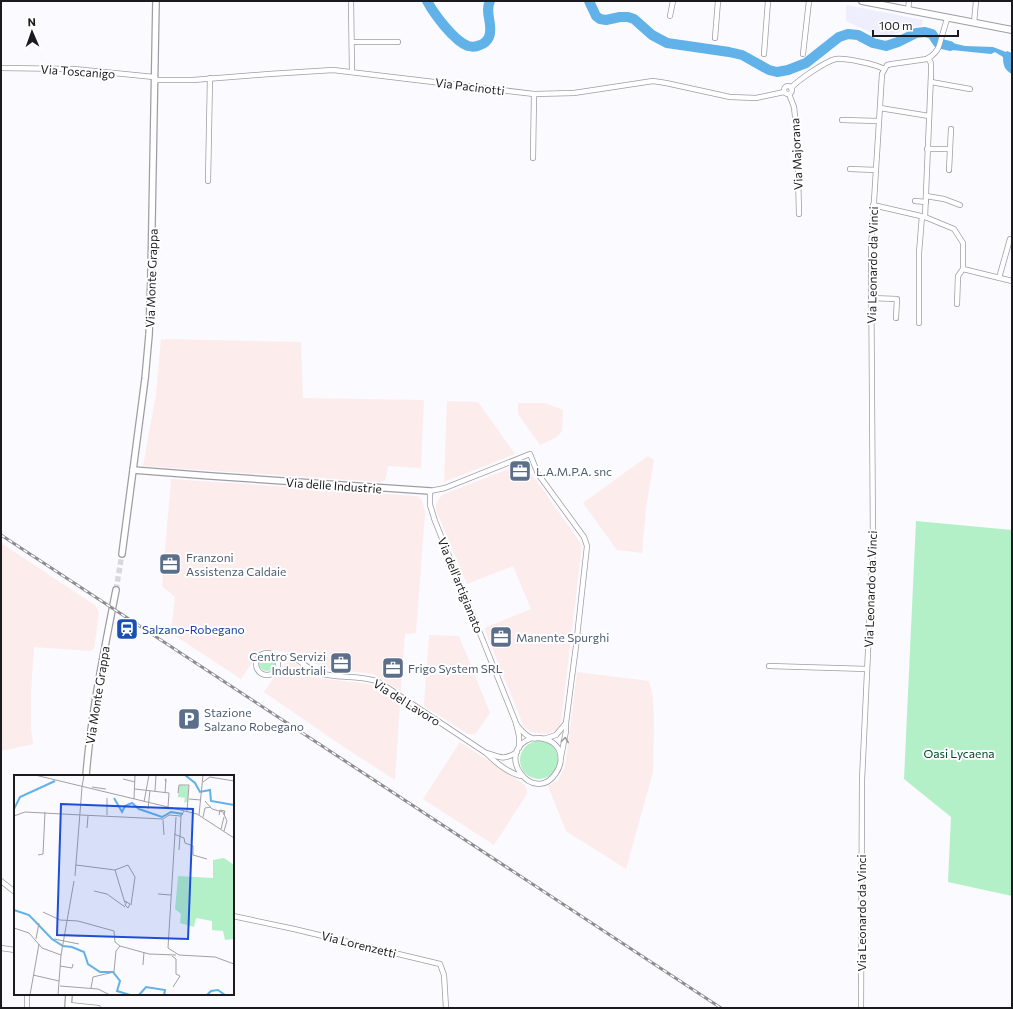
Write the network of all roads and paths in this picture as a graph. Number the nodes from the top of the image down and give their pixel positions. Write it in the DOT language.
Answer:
graph roads {
  1 [pos="156,1"];
  2 [pos="351,1"];
  3 [pos="673,1"];
  4 [pos="718,1"];
  5 [pos="768,1"];
  6 [pos="809,1"];
  7 [pos="862,1"];
  8 [pos="910,1"];
  9 [pos="976,1"];
  10 [pos="908,11"];
  11 [pos="670,16"];
  12 [pos="947,19"];
  13 [pos="974,23"];
  14 [pos="1012,30"];
  15 [pos="715,38"];
  16 [pos="352,42"];
  17 [pos="398,42"];
  18 [pos="764,54"];
  19 [pos="803,54"];
  20 [pos="928,58"];
  21 [pos="1,68"];
  22 [pos="884,69"];
  23 [pos="352,72"];
  24 [pos="210,78"];
  25 [pos="154,79"];
  26 [pos="930,82"];
  27 [pos="791,88"];
  28 [pos="970,89"];
  29 [pos="784,92"];
  30 [pos="534,94"];
  31 [pos="790,94"];
  32 [pos="880,108"];
  33 [pos="929,116"];
  34 [pos="842,120"];
  35 [pos="879,122"];
  36 [pos="951,129"];
  37 [pos="927,149"];
  38 [pos="950,149"];
  39 [pos="532,158"];
  40 [pos="850,169"];
  41 [pos="876,170"];
  42 [pos="949,170"];
  43 [pos="208,181"];
  44 [pos="926,196"];
  45 [pos="915,201"];
  46 [pos="926,202"];
  47 [pos="873,205"];
  48 [pos="960,205"];
  49 [pos="799,214"];
  50 [pos="924,216"];
  51 [pos="1010,239"];
  52 [pos="963,269"];
  53 [pos="999,278"];
  54 [pos="1012,281"];
  55 [pos="872,298"];
  56 [pos="957,304"];
  57 [pos="896,318"];
  58 [pos="919,323"];
  59 [pos="133,470"];
  60 [pos="430,491"];
  61 [pos="122,554"];
  62 [pos="116,590"];
  63 [pos="277,659"];
  64 [pos="768,666"];
  65 [pos="867,668"];
  66 [pos="566,722"];
  67 [pos="516,723"];
  68 [pos="532,738"];
  69 [pos="544,739"];
  70 [pos="518,750"];
  71 [pos="486,753"];
  72 [pos="561,758"];
  73 [pos="86,775"];
  74 [pos="521,776"];
  75 [pos="1,881"];
  76 [pos="14,891"];
  77 [pos="234,916"];
  78 [pos="1,948"];
  79 [pos="14,950"];
  80 [pos="28,995"];
  81 [pos="69,995"];
  82 [pos="68,1006"];
  83 [pos="27,1008"];
  84 [pos="98,1008"];
  85 [pos="446,1008"];
  86 [pos="861,1008"];
  1 -- 25 [label="street, Via Monte Grappa"];
  2 -- 16 [label="street"];
  3 -- 11 [label="street"];
  4 -- 15 [label="street"];
  5 -- 18 [label="street"];
  6 -- 19 [label="street"];
  7 -- 10 [label="main road"];
  8 -- 10 [label="street"];
  9 -- 13 [label="street"];
  10 -- 12 [label="main road"];
  12 -- 13 [label="main road"];
  12 -- 20 [label="street"];
  13 -- 14 [label="main road"];
  16 -- 17 [label="street"];
  16 -- 23 [label="street"];
  20 -- 22 [label="street"];
  20 -- 26 [label="street"];
  21 -- 25 [label="street, Via Toscanigo"];
  22 -- 27 [label="street, Via Pacinotti"];
  22 -- 32 [label="street, Via Leonardo da Vinci"];
  23 -- 24 [label="street, Via Pacinotti"];
  23 -- 30 [label="street, Via Pacinotti"];
  24 -- 25 [label="street, Via Pacinotti"];
  24 -- 43 [label="street"];
  25 -- 59 [label="street, Via Monte Grappa"];
  26 -- 28 [label="street"];
  26 -- 33 [label="street"];
  27 -- 29 [label="street, Via Pacinotti"];
  27 -- 31 [label="street"];
  29 -- 30 [label="street, Via Pacinotti"];
  29 -- 31 [label="street"];
  30 -- 39 [label="street"];
  31 -- 49 [label="street, Via Majorana"];
  32 -- 33 [label="street"];
  32 -- 35 [label="street, Via Leonardo da Vinci"];
  33 -- 37 [label="street"];
  34 -- 35 [label="street"];
  35 -- 41 [label="street, Via Leonardo da Vinci"];
  36 -- 38 [label="street"];
  37 -- 38 [label="street"];
  37 -- 44 [label="street"];
  38 -- 42 [label="street"];
  40 -- 41 [label="street"];
  41 -- 47 [label="street, Via Leonardo da Vinci"];
  44 -- 46 [label="street"];
  44 -- 48 [label="street"];
  45 -- 46 [label="street"];
  46 -- 50 [label="street"];
  47 -- 50 [label="street"];
  47 -- 55 [label="street, Via Leonardo da Vinci"];
  50 -- 52 [label="street"];
  50 -- 58 [label="street"];
  51 -- 53 [label="street"];
  52 -- 53 [label="street"];
  52 -- 56 [label="street"];
  53 -- 54 [label="street"];
  55 -- 57 [label="street"];
  55 -- 65 [label="street, Via Leonardo da Vinci"];
  59 -- 60 [label="street, Via delle Industrie"];
  59 -- 61 [label="street, Via Monte Grappa"];
  60 -- 66 [label="street, Via delle Industrie"];
  60 -- 67 [label="street, Via dell'artigianato"];
  62 -- 73 [label="street, Via Monte Grappa"];
  63 -- 63 [label="street, Via del Lavoro"];
  63 -- 71 [label="street, Via del Lavoro"];
  64 -- 65 [label="street"];
  65 -- 86 [label="street, Via Leonardo da Vinci"];
  66 -- 69 [label="street"];
  72 -- 66 [label="street, one-way"];
  67 -- 68 [label="street, Via dell'artigianato"];
  67 -- 70 [label="street, Via dell'artigianato"];
  68 -- 69 [label="street"];
  68 -- 70 [label="street"];
  69 -- 72 [label="street"];
  70 -- 71 [label="street, Via del Lavoro"];
  70 -- 74 [label="street, Via dell'artigianato"];
  71 -- 74 [label="street, Via del Lavoro"];
  72 -- 74 [label="street"];
  75 -- 76 [label="street"];
  77 -- 85 [label="street, Via Lorenzetti"];
  78 -- 79 [label="street"];
  80 -- 83 [label="street"];
  81 -- 82 [label="street"];
  82 -- 84 [label="street"];
}
